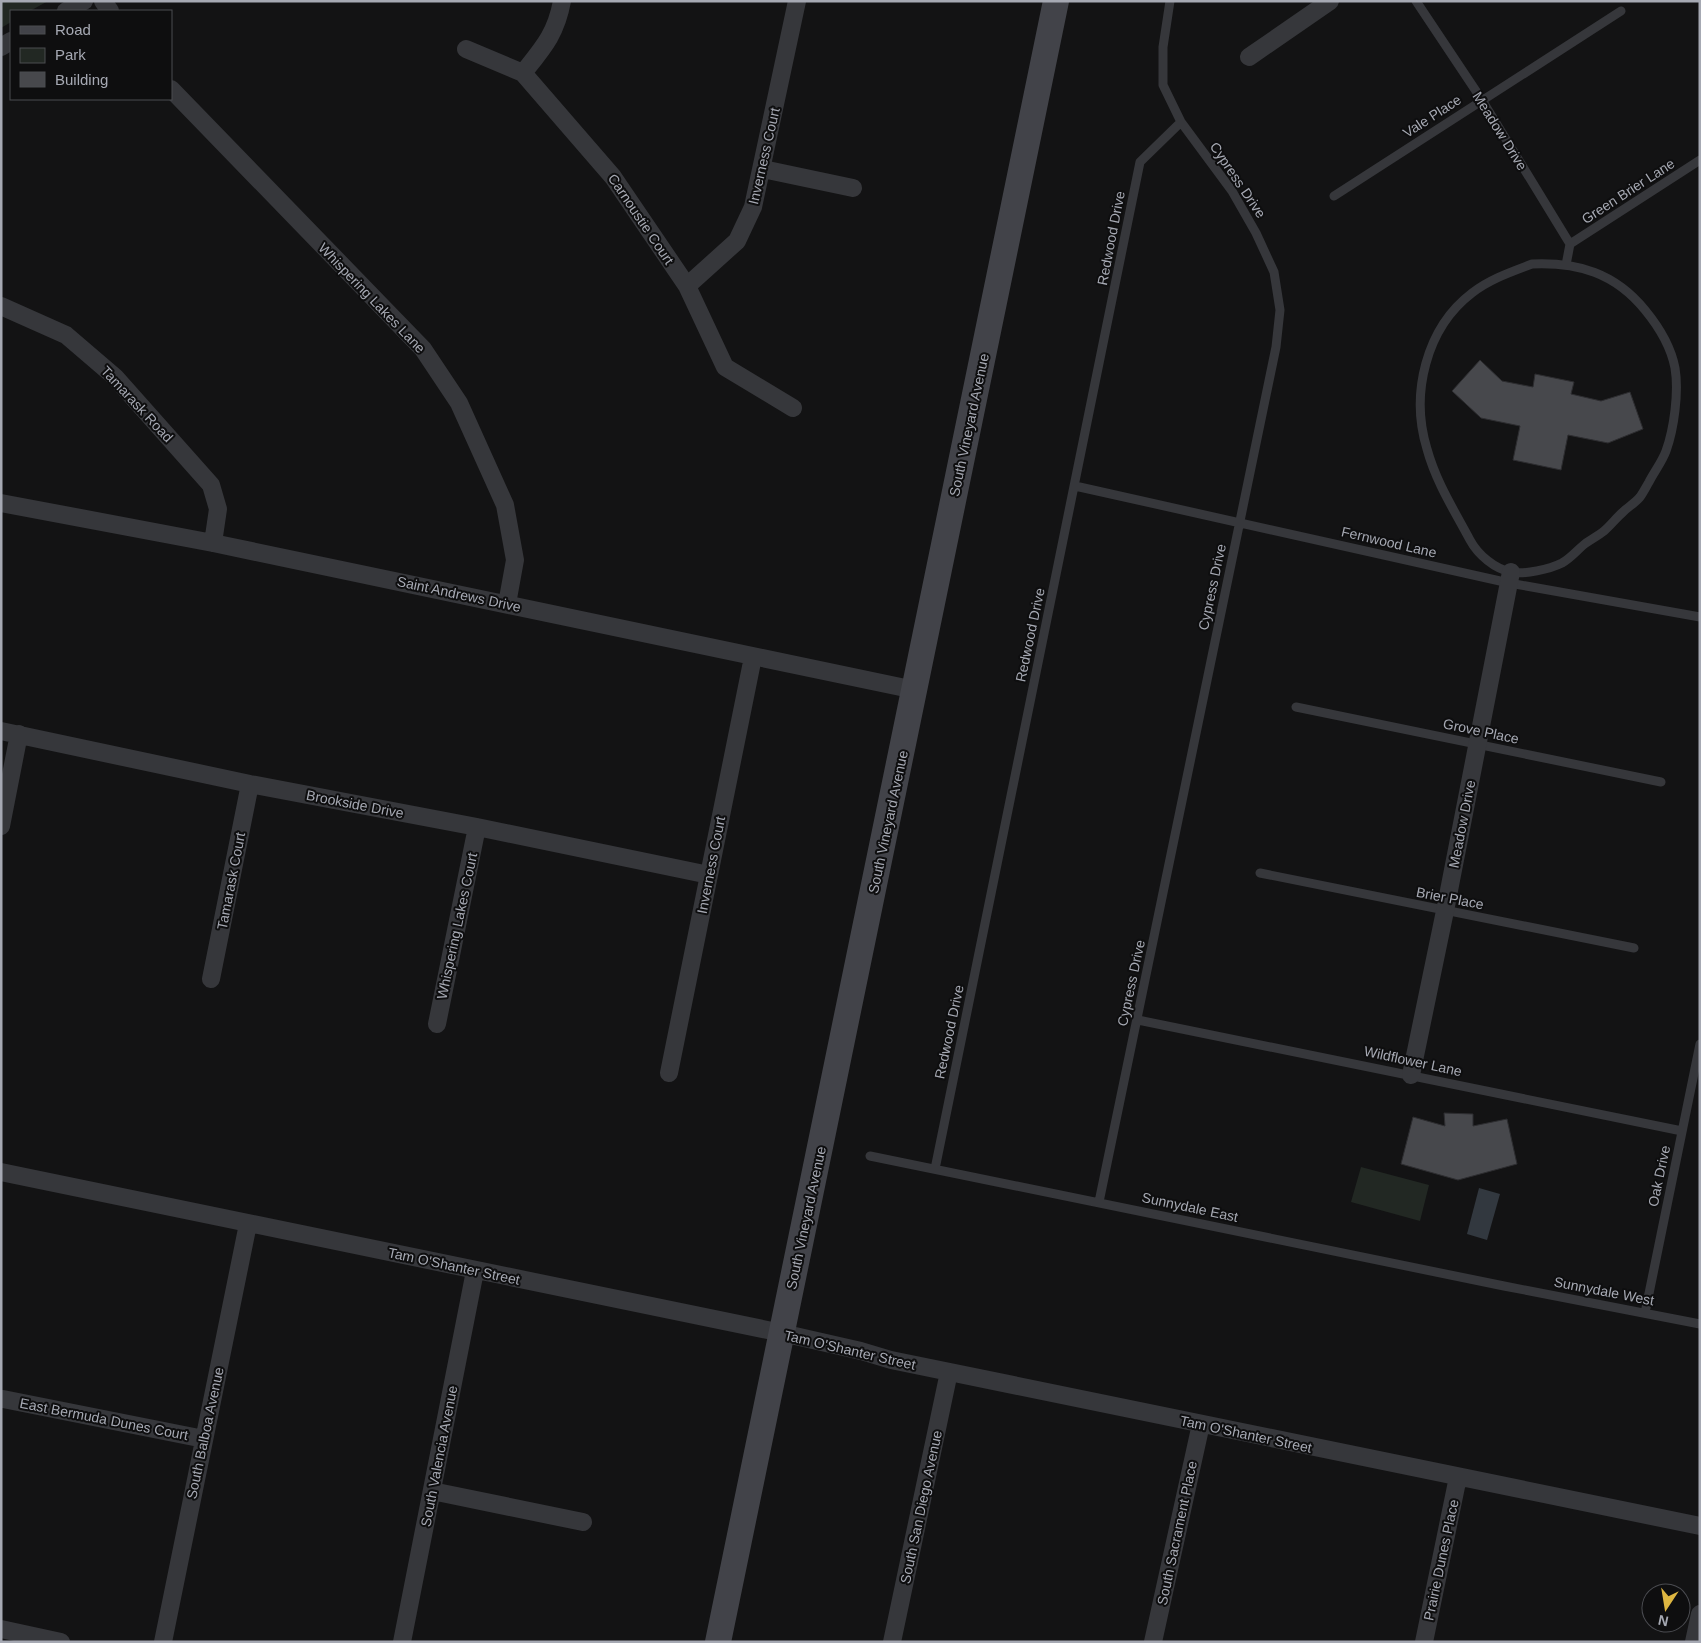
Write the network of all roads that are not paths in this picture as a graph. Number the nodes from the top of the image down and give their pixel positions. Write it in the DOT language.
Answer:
graph roads {
  1 [pos="84,1"];
  2 [pos="562,1"];
  3 [pos="797,1"];
  4 [pos="1056,1"];
  5 [pos="1170,1"];
  6 [pos="1330,1"];
  7 [pos="1416,1"];
  8 [pos="68,10"];
  9 [pos="1622,11"];
  10 [pos="466,50"];
  11 [pos="1248,57"];
  12 [pos="523,73"];
  13 [pos="172,90"];
  14 [pos="1482,100"];
  15 [pos="1181,122"];
  16 [pos="1700,160"];
  17 [pos="763,169"];
  18 [pos="853,188"];
  19 [pos="1334,196"];
  20 [pos="1570,244"];
  21 [pos="1566,265"];
  22 [pos="686,286"];
  23 [pos="1,306"];
  24 [pos="794,408"];
  25 [pos="1075,486"];
  26 [pos="1,503"];
  27 [pos="1240,523"];
  28 [pos="213,543"];
  29 [pos="1510,577"];
  30 [pos="507,604"];
  31 [pos="1700,617"];
  32 [pos="754,657"];
  33 [pos="915,690"];
  34 [pos="1296,707"];
  35 [pos="1,731"];
  36 [pos="19,734"];
  37 [pos="1478,744"];
  38 [pos="1661,782"];
  39 [pos="250,784"];
  40 [pos="1,826"];
  41 [pos="477,827"];
  42 [pos="1260,873"];
  43 [pos="709,875"];
  44 [pos="1445,911"];
  45 [pos="1634,948"];
  46 [pos="211,979"];
  47 [pos="1138,1020"];
  48 [pos="437,1024"];
  49 [pos="1700,1044"];
  50 [pos="669,1073"];
  51 [pos="1411,1075"];
  52 [pos="1682,1131"];
  53 [pos="870,1156"];
  54 [pos="935,1169"];
  55 [pos="1,1172"];
  56 [pos="1099,1202"];
  57 [pos="248,1224"];
  58 [pos="475,1271"];
  59 [pos="1504,1286"];
  60 [pos="1645,1313"];
  61 [pos="1700,1324"];
  62 [pos="782,1333"];
  63 [pos="949,1372"];
  64 [pos="3,1398"];
  65 [pos="1201,1424"];
  66 [pos="204,1439"];
  67 [pos="1458,1478"];
  68 [pos="432,1491"];
  69 [pos="583,1522"];
  70 [pos="1700,1526"];
  71 [pos="1700,1614"];
  72 [pos="1,1630"];
  73 [pos="61,1642"];
  74 [pos="163,1642"];
  75 [pos="402,1642"];
  76 [pos="718,1642"];
  77 [pos="892,1642"];
  78 [pos="1153,1642"];
  79 [pos="1424,1642"];
  80 [pos="1694,1642"];
  1 -- 8 [label="street"];
  2 -- 12 [label="street"];
  3 -- 17 [label="street, Inverness Court"];
  4 -- 33 [label="main road, South Vineyard Avenue"];
  5 -- 15 [label="lane, Cypress Drive"];
  6 -- 11 [label="street"];
  7 -- 14 [label="lane, Meadow Drive"];
  9 -- 14 [label="lane, Vale Place"];
  10 -- 12 [label="street, Carnoustie Court"];
  12 -- 22 [label="street, Carnoustie Court"];
  13 -- 30 [label="street, Whispering Lakes Lane"];
  14 -- 19 [label="lane, Vale Place"];
  14 -- 20 [label="lane, Meadow Drive"];
  15 -- 25 [label="lane, Redwood Drive"];
  15 -- 27 [label="lane, Cypress Drive"];
  16 -- 20 [label="lane, Green Brier Lane"];
  17 -- 18 [label="street"];
  17 -- 22 [label="street, Inverness Court"];
  20 -- 21 [label="lane"];
  21 -- 29 [label="lane"];
  21 -- 29 [label="lane"];
  22 -- 24 [label="street, Carnoustie Court"];
  23 -- 28 [label="street, Tamarask Road"];
  25 -- 27 [label="lane, Fernwood Lane"];
  25 -- 54 [label="lane, Redwood Drive"];
  26 -- 28 [label="street, Saint Andrews Drive"];
  27 -- 29 [label="lane, Fernwood Lane"];
  27 -- 47 [label="lane, Cypress Drive"];
  28 -- 30 [label="street, Saint Andrews Drive"];
  29 -- 31 [label="lane, Fernwood Lane"];
  29 -- 37 [label="street, Meadow Drive"];
  30 -- 32 [label="street, Saint Andrews Drive"];
  32 -- 33 [label="street, Saint Andrews Drive"];
  32 -- 43 [label="street, Inverness Court"];
  33 -- 62 [label="main road, South Vineyard Avenue"];
  34 -- 37 [label="lane, Grove Place"];
  35 -- 36 [label="street, Brookside Drive"];
  36 -- 39 [label="street, Brookside Drive"];
  36 -- 40 [label="street"];
  37 -- 38 [label="lane, Grove Place"];
  37 -- 44 [label="street, Meadow Drive"];
  39 -- 41 [label="street, Brookside Drive"];
  39 -- 46 [label="street, Tamarask Court"];
  41 -- 43 [label="street, Brookside Drive"];
  41 -- 48 [label="street, Whispering Lakes Court"];
  42 -- 44 [label="lane, Brier Place"];
  43 -- 50 [label="street, Inverness Court"];
  44 -- 45 [label="lane, Brier Place"];
  44 -- 51 [label="street, Meadow Drive"];
  47 -- 51 [label="lane, Wildflower Lane"];
  47 -- 56 [label="lane, Cypress Drive"];
  49 -- 52 [label="lane, Oak Drive"];
  51 -- 52 [label="lane, Wildflower Lane"];
  52 -- 60 [label="lane, Oak Drive"];
  53 -- 54 [label="lane, Sunnydale East"];
  54 -- 56 [label="lane, Sunnydale East"];
  55 -- 57 [label="street, Tam O'Shanter Street"];
  56 -- 59 [label="lane, Sunnydale East"];
  57 -- 58 [label="street, Tam O'Shanter Street"];
  57 -- 66 [label="street, South Balboa Avenue"];
  58 -- 62 [label="street, Tam O'Shanter Street"];
  58 -- 68 [label="street, South Valencia Avenue"];
  59 -- 60 [label="lane, Sunnydale West"];
  60 -- 61 [label="lane, Sunnydale West"];
  62 -- 63 [label="street, Tam O'Shanter Street"];
  62 -- 76 [label="main road, South Vineyard Avenue"];
  63 -- 65 [label="street, Tam O'Shanter Street"];
  63 -- 77 [label="street, South San Diego Avenue"];
  64 -- 66 [label="street, East Bermuda Dunes Court"];
  65 -- 67 [label="street, Tam O'Shanter Street"];
  65 -- 78 [label="street, South Sacrament Place"];
  66 -- 74 [label="street, South Balboa Avenue"];
  67 -- 70 [label="street, Tam O'Shanter Street"];
  67 -- 79 [label="street, Prairie Dunes Place"];
  68 -- 69 [label="street"];
  68 -- 75 [label="street, South Valencia Avenue"];
  71 -- 80 [label="street"];
  72 -- 73 [label="street"];
}
